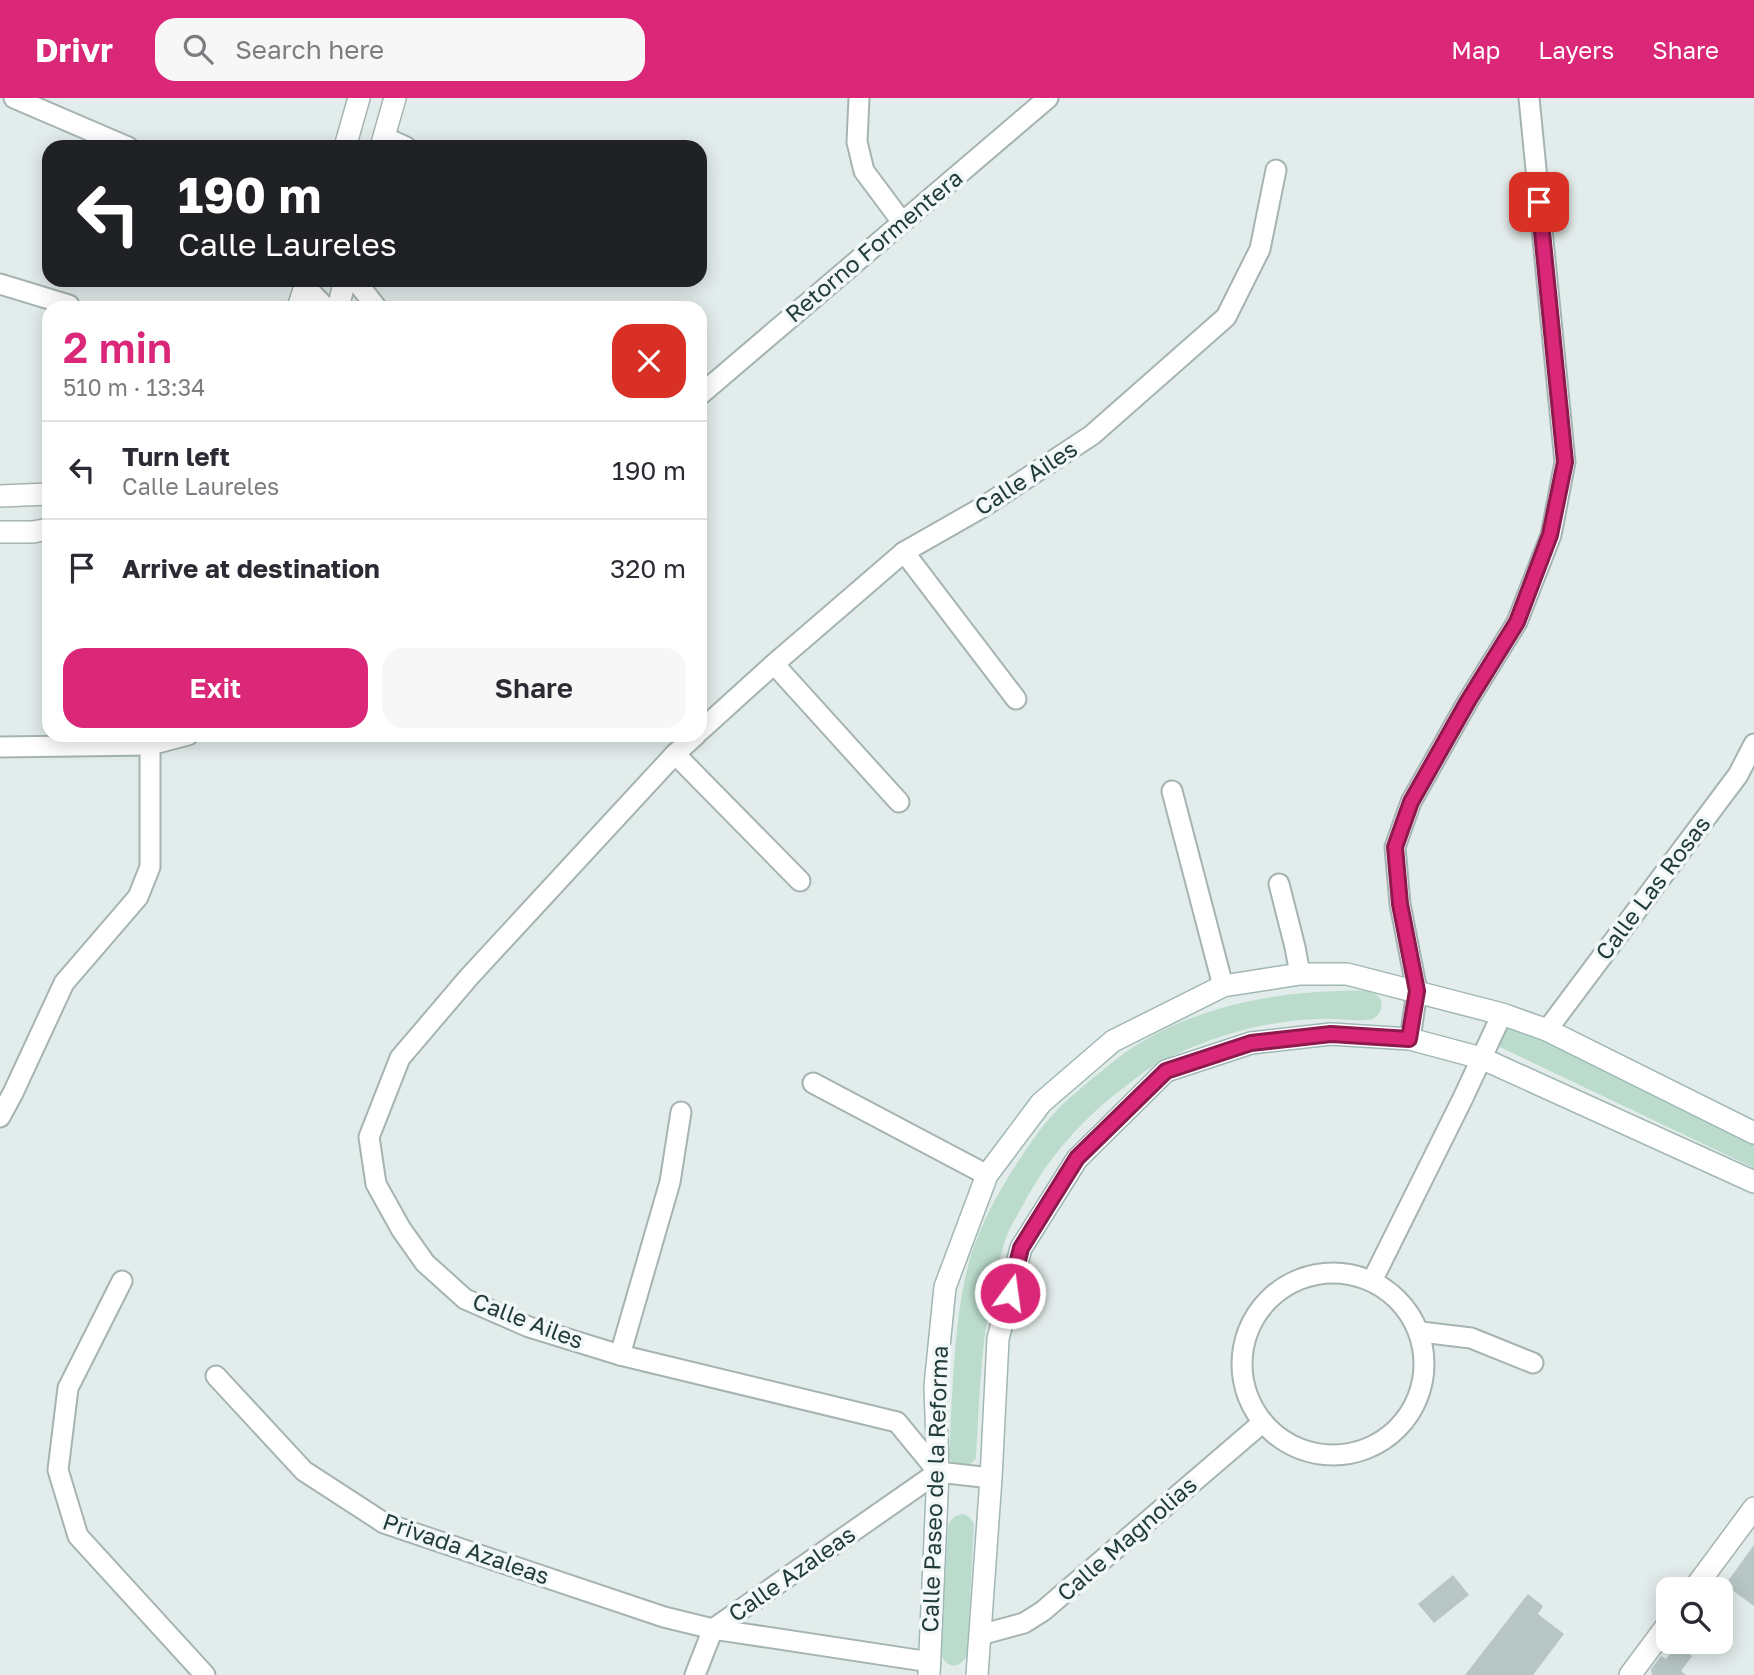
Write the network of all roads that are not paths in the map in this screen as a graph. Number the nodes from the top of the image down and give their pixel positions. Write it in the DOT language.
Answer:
graph roads {
  1 [pos="14,98"];
  2 [pos="359,98"];
  3 [pos="395,98"];
  4 [pos="859,98"];
  5 [pos="1048,98"];
  6 [pos="1529,98"];
  7 [pos="112,140"];
  8 [pos="347,140"];
  9 [pos="383,140"];
  10 [pos="1276,170"];
  11 [pos="902,222"];
  12 [pos="0,284"];
  13 [pos="309,287"];
  14 [pos="360,287"];
  15 [pos="56,301"];
  16 [pos="320,301"];
  17 [pos="372,301"];
  18 [pos="707,389"];
  19 [pos="42,494"];
  20 [pos="0,496"];
  21 [pos="42,530"];
  22 [pos="0,532"];
  23 [pos="904,552"];
  24 [pos="774,664"];
  25 [pos="1016,699"];
  26 [pos="707,725"];
  27 [pos="161,742"];
  28 [pos="688,742"];
  29 [pos="1754,744"];
  30 [pos="150,745"];
  31 [pos="0,747"];
  32 [pos="675,754"];
  33 [pos="1172,791"];
  34 [pos="899,802"];
  35 [pos="800,881"];
  36 [pos="1279,884"];
  37 [pos="1300,974"];
  38 [pos="1223,986"];
  39 [pos="1417,991"];
  40 [pos="1502,1014"];
  41 [pos="1546,1030"];
  42 [pos="1409,1039"];
  43 [pos="1481,1058"];
  44 [pos="813,1083"];
  45 [pos="681,1112"];
  46 [pos="0,1116"];
  47 [pos="1754,1133"];
  48 [pos="987,1175"];
  49 [pos="1754,1182"];
  50 [pos="1372,1280"];
  51 [pos="122,1281"];
  52 [pos="1421,1332"];
  53 [pos="620,1355"];
  54 [pos="1533,1363"];
  55 [pos="216,1376"];
  56 [pos="1262,1423"];
  57 [pos="938,1472"];
  58 [pos="991,1478"];
  59 [pos="1754,1508"];
  60 [pos="1703,1577"];
  61 [pos="713,1629"];
  62 [pos="980,1634"];
  63 [pos="1656,1640"];
  64 [pos="930,1668"];
  65 [pos="205,1675"];
  66 [pos="695,1675"];
  67 [pos="977,1675"];
  68 [pos="1630,1675"];
  1 -- 7 [label="street"];
  2 -- 8 [label="main road"];
  3 -- 9 [label="main road"];
  4 -- 11 [label="street"];
  5 -- 11 [label="street, Retorno Formentera"];
  6 -- 39 [label="street"];
  10 -- 23 [label="street, Calle Ailes"];
  11 -- 18 [label="street, Retorno Formentera"];
  12 -- 15 [label="street"];
  13 -- 16 [label="street"];
  14 -- 17 [label="street"];
  19 -- 20 [label="main road"];
  21 -- 22 [label="main road"];
  23 -- 24 [label="street, Calle Ailes"];
  23 -- 25 [label="street"];
  24 -- 26 [label="street, Calle Ailes"];
  24 -- 34 [label="street"];
  27 -- 30 [label="street"];
  28 -- 32 [label="street, Calle Ailes"];
  29 -- 41 [label="street, Calle Las Rosas"];
  30 -- 31 [label="street"];
  30 -- 46 [label="street"];
  32 -- 35 [label="street"];
  32 -- 53 [label="street, Calle Ailes"];
  33 -- 38 [label="street"];
  36 -- 37 [label="street"];
  37 -- 38 [label="main road, Calle Paseo de la Reforma"];
  37 -- 39 [label="main road, Calle Paseo de la Reforma"];
  38 -- 48 [label="main road, Calle Paseo de la Reforma"];
  39 -- 40 [label="main road, Calle Paseo de la Reforma"];
  39 -- 42 [label="street"];
  40 -- 41 [label="main road, Calle Paseo de la Reforma"];
  40 -- 43 [label="street"];
  41 -- 47 [label="main road, Calle Paseo de la Reforma"];
  42 -- 43 [label="main road"];
  42 -- 58 [label="main road"];
  43 -- 49 [label="main road"];
  43 -- 50 [label="street"];
  44 -- 48 [label="street"];
  45 -- 53 [label="street"];
  48 -- 57 [label="main road, Calle Paseo de la Reforma"];
  50 -- 52 [label="street"];
  50 -- 56 [label="street"];
  51 -- 65 [label="street"];
  52 -- 54 [label="street"];
  52 -- 56 [label="street"];
  53 -- 57 [label="street, Calle Ailes"];
  55 -- 61 [label="street, Privada Azaleas"];
  56 -- 62 [label="street, Calle Magnolias"];
  57 -- 58 [label="street"];
  57 -- 61 [label="street, Calle Azaleas"];
  57 -- 64 [label="main road, Calle Paseo de la Reforma"];
  58 -- 62 [label="main road"];
  59 -- 60 [label="main road"];
  61 -- 64 [label="street, Calle Azaleas"];
  61 -- 66 [label="street"];
  62 -- 67 [label="main road"];
  63 -- 68 [label="main road"];
}
